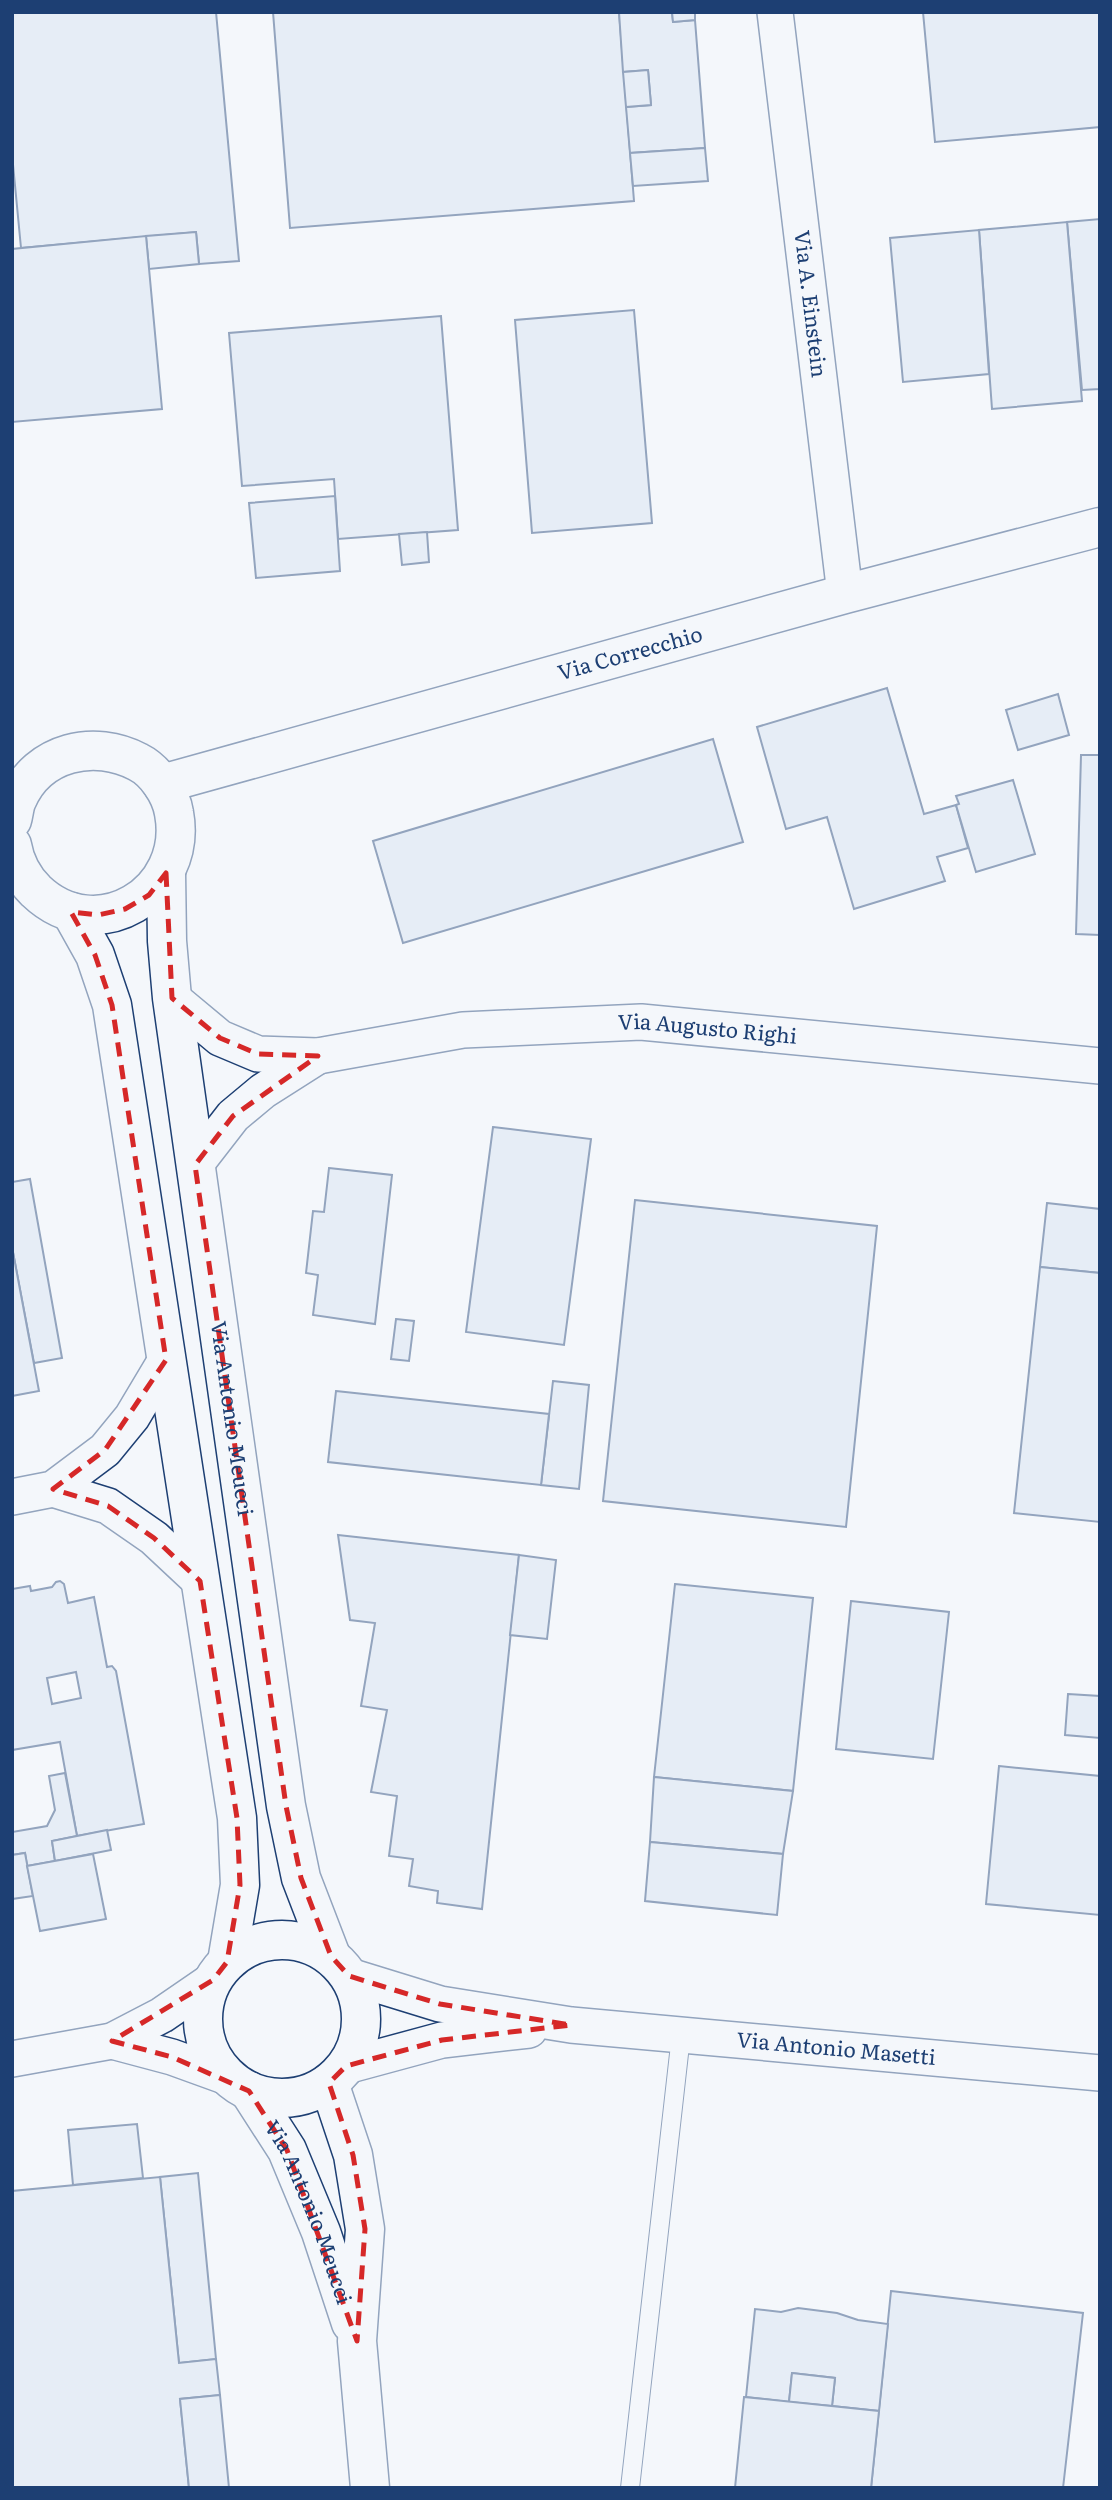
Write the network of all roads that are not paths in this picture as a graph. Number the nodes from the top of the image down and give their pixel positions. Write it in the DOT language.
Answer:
graph roads {
  1 [pos="775,12"];
  2 [pos="1100,527"];
  3 [pos="845,594"];
  4 [pos="162,784"];
  5 [pos="12,820"];
  6 [pos="12,845"];
  7 [pos="166,873"];
  8 [pos="71,912"];
  9 [pos="172,998"];
  10 [pos="318,1056"];
  11 [pos="1100,1066"];
  12 [pos="195,1165"];
  13 [pos="166,1360"];
  14 [pos="52,1489"];
  15 [pos="12,1497"];
  16 [pos="201,1581"];
  17 [pos="340,1966"];
  18 [pos="220,1971"];
  19 [pos="571,2025"];
  20 [pos="681,2036"];
  21 [pos="112,2041"];
  22 [pos="12,2059"];
  23 [pos="1100,2073"];
  24 [pos="338,2074"];
  25 [pos="239,2085"];
  26 [pos="357,2342"];
  27 [pos="370,2488"];
  28 [pos="631,2488"];
  1 -- 3 [label="street, Via A. Einstein"];
  2 -- 3 [label="street, Via Correcchio"];
  3 -- 4 [label="street, Via Correcchio"];
  4 -- 5 [label="street"];
  4 -- 7 [label="street"];
  6 -- 8 [label="street"];
  7 -- 8 [label="street"];
  7 -- 9 [label="street, Via Antonio Meucci"];
  8 -- 13 [label="street"];
  9 -- 10 [label="street, Via Augusto Righi"];
  9 -- 12 [label="street, Via Antonio Meucci"];
  10 -- 11 [label="street, Via Augusto Righi"];
  10 -- 12 [label="street, Via Augusto Righi"];
  12 -- 17 [label="street, Via Antonio Meucci"];
  13 -- 14 [label="street"];
  13 -- 16 [label="street"];
  14 -- 15 [label="street"];
  14 -- 16 [label="street"];
  16 -- 18 [label="street"];
  17 -- 18 [label="street"];
  17 -- 19 [label="street, Via Antonio Masetti"];
  17 -- 24 [label="street"];
  18 -- 21 [label="street"];
  18 -- 25 [label="street"];
  19 -- 20 [label="street, Via Antonio Masetti"];
  19 -- 24 [label="street, Via Antonio Masetti"];
  20 -- 23 [label="street, Via Antonio Masetti"];
  20 -- 28 [label="lane"];
  21 -- 22 [label="street"];
  21 -- 25 [label="street"];
  24 -- 25 [label="street"];
  24 -- 26 [label="street, Via Antonio Meucci"];
  25 -- 26 [label="street, Via Antonio Meucci"];
  26 -- 27 [label="street, Via Antonio Meucci"];
}
